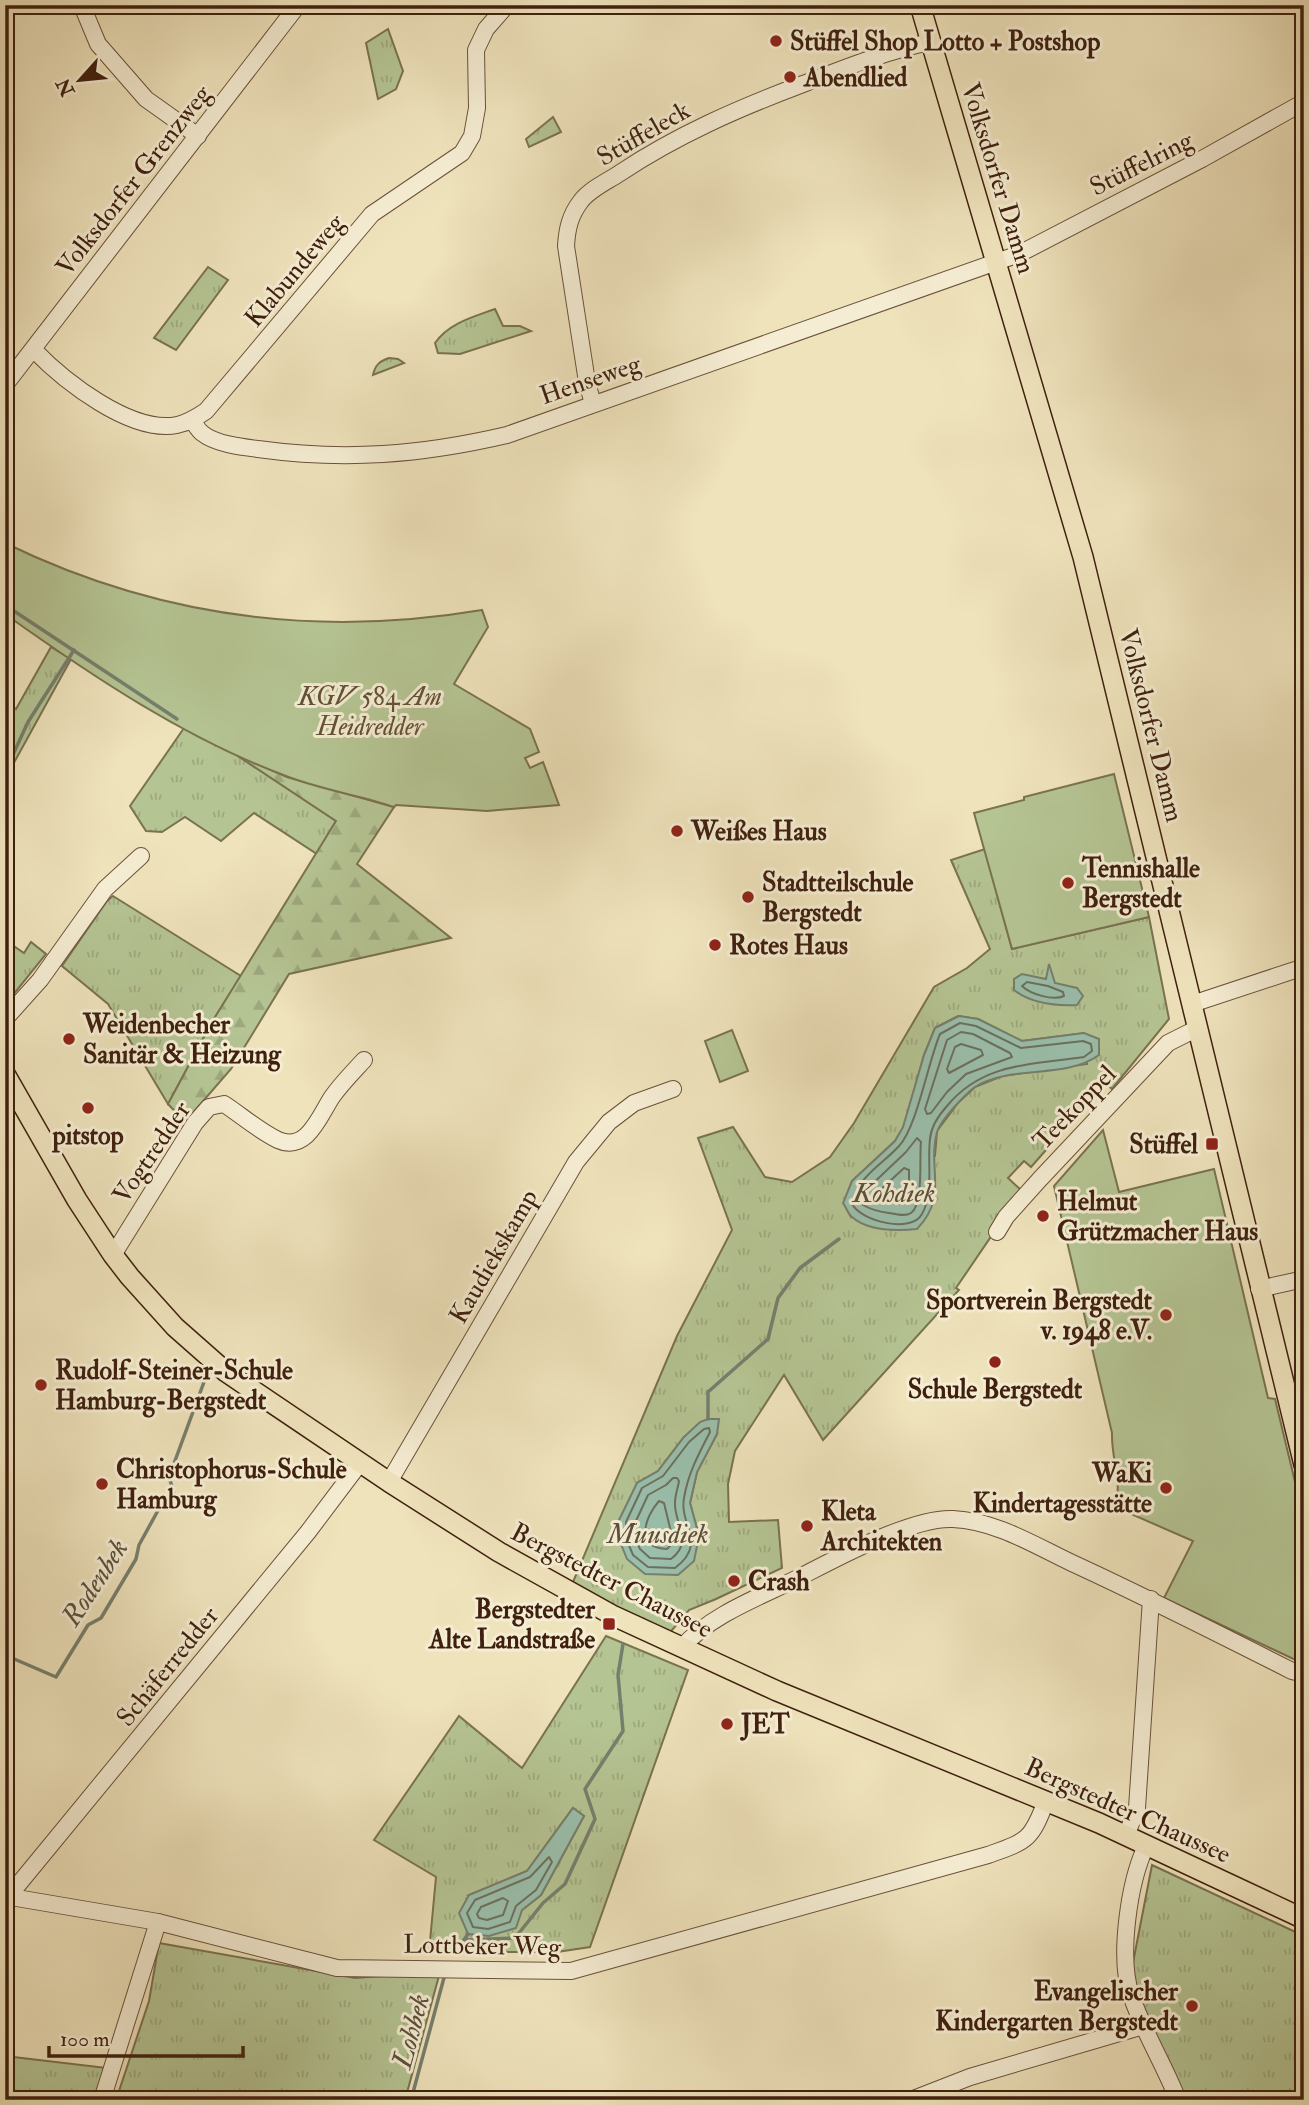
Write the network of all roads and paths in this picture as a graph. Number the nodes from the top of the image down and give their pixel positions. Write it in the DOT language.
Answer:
graph roads {
  1 [pos="298,5"];
  2 [pos="507,5"];
  3 [pos="920,5"];
  4 [pos="83,8"];
  5 [pos="930,41"];
  6 [pos="1304,102"];
  7 [pos="198,136"];
  8 [pos="997,262"];
  9 [pos="34,350"];
  10 [pos="5,385"];
  11 [pos="593,404"];
  12 [pos="192,420"];
  13 [pos="141,856"];
  14 [pos="1304,967"];
  15 [pos="1192,1004"];
  16 [pos="5,1018"];
  17 [pos="1198,1028"];
  18 [pos="364,1059"];
  19 [pos="5,1074"];
  20 [pos="673,1089"];
  21 [pos="997,1232"];
  22 [pos="113,1255"];
  23 [pos="1304,1279"];
  24 [pos="1259,1289"];
  25 [pos="360,1463"];
  26 [pos="1304,1465"];
  27 [pos="389,1482"];
  28 [pos="1151,1599"];
  29 [pos="682,1647"];
  30 [pos="1304,1674"];
  31 [pos="1046,1801"];
  32 [pos="1126,1836"];
  33 [pos="1146,1846"];
  34 [pos="6,1900"];
  35 [pos="1304,1919"];
  36 [pos="159,1922"];
  37 [pos="1143,2026"];
  38 [pos="102,2100"];
  39 [pos="911,2100"];
  40 [pos="1178,2100"];
  1 -- 7 [label="street, Volksdorfer Grenzweg"];
  2 -- 12 [label="street, Klabundeweg"];
  3 -- 5 [label="main road, Volksdorfer Damm"];
  4 -- 7 [label="street"];
  5 -- 8 [label="main road, Volksdorfer Damm"];
  5 -- 11 [label="street, Stüffeleck"];
  6 -- 8 [label="street, Stüffelring"];
  7 -- 9 [label="street, Volksdorfer Grenzweg"];
  8 -- 11 [label="street, Henseweg"];
  8 -- 15 [label="main road, Volksdorfer Damm"];
  9 -- 10 [label="street, Volksdorfer Grenzweg"];
  9 -- 12 [label="street"];
  11 -- 12 [label="street, Henseweg"];
  13 -- 16 [label="street"];
  14 -- 15 [label="street"];
  15 -- 17 [label="main road, Volksdorfer Damm"];
  17 -- 21 [label="street, Teekoppel"];
  17 -- 24 [label="main road, Volksdorfer Damm"];
  18 -- 22 [label="street, Vogtredder"];
  19 -- 22 [label="main road, Bergstedter Chaussee"];
  20 -- 27 [label="street, Kaudiekskamp"];
  22 -- 25 [label="main road, Bergstedter Chaussee"];
  23 -- 24 [label="street"];
  24 -- 26 [label="main road, Volksdorfer Damm"];
  25 -- 27 [label="main road, Bergstedter Chaussee"];
  25 -- 34 [label="street, Schäferredder"];
  27 -- 29 [label="main road, Bergstedter Chaussee"];
  28 -- 29 [label="street"];
  28 -- 30 [label="street"];
  28 -- 32 [label="street"];
  29 -- 31 [label="main road, Bergstedter Chaussee"];
  31 -- 32 [label="main road, Bergstedter Chaussee"];
  31 -- 36 [label="street, Lottbeker Weg"];
  32 -- 33 [label="main road, Bergstedter Chaussee"];
  33 -- 35 [label="main road, Bergstedter Chaussee"];
  33 -- 37 [label="street"];
  34 -- 36 [label="street, Lottbeker Weg"];
  36 -- 38 [label="street"];
  37 -- 39 [label="street"];
  37 -- 40 [label="street"];
}
